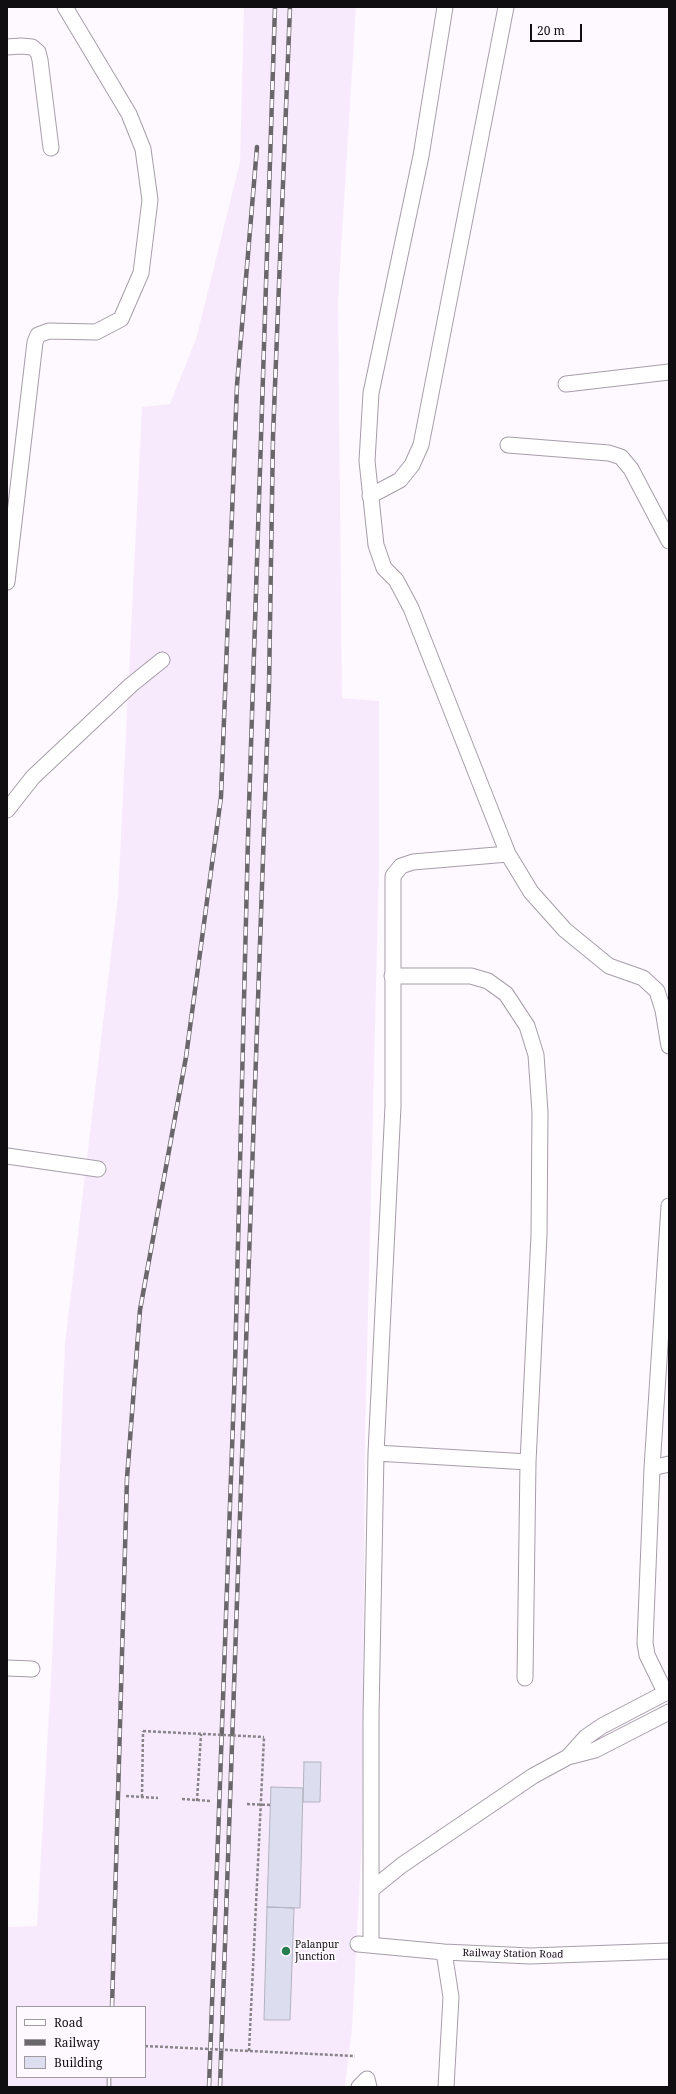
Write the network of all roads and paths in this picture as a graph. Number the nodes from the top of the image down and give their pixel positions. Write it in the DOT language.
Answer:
graph roads {
  1 [pos="65,7"];
  2 [pos="445,7"];
  3 [pos="506,7"];
  4 [pos="7,47"];
  5 [pos="51,148"];
  6 [pos="669,372"];
  7 [pos="566,384"];
  8 [pos="508,445"];
  9 [pos="370,496"];
  10 [pos="669,541"];
  11 [pos="7,582"];
  12 [pos="162,660"];
  13 [pos="7,810"];
  14 [pos="508,854"];
  15 [pos="392,976"];
  16 [pos="666,1010"];
  17 [pos="669,1046"];
  18 [pos="7,1158"];
  19 [pos="98,1169"];
  20 [pos="669,1206"];
  21 [pos="376,1453"];
  22 [pos="528,1462"];
  23 [pos="669,1464"];
  24 [pos="652,1468"];
  25 [pos="7,1668"];
  26 [pos="32,1669"];
  27 [pos="525,1678"];
  28 [pos="667,1692"];
  29 [pos="669,1712"];
  30 [pos="201,1734"];
  31 [pos="568,1758"];
  32 [pos="126,1796"];
  33 [pos="142,1797"];
  34 [pos="158,1798"];
  35 [pos="182,1799"];
  36 [pos="197,1800"];
  37 [pos="211,1801"];
  38 [pos="247,1804"];
  39 [pos="261,1805"];
  40 [pos="270,1805"];
  41 [pos="371,1890"];
  42 [pos="669,1951"];
  43 [pos="444,1952"];
  44 [pos="146,2046"];
  45 [pos="249,2051"];
  46 [pos="355,2056"];
  47 [pos="359,2087"];
  48 [pos="368,2087"];
  49 [pos="446,2087"];
  1 -- 11 [label="street"];
  2 -- 9 [label="street"];
  3 -- 9 [label="street"];
  4 -- 5 [label="street"];
  6 -- 7 [label="street"];
  8 -- 10 [label="street"];
  9 -- 14 [label="street"];
  12 -- 13 [label="street"];
  14 -- 15 [label="street"];
  14 -- 16 [label="street"];
  15 -- 21 [label="street"];
  15 -- 22 [label="street"];
  16 -- 17 [label="street"];
  18 -- 19 [label="street"];
  20 -- 24 [label="street"];
  21 -- 22 [label="street"];
  21 -- 41 [label="street"];
  22 -- 27 [label="street"];
  23 -- 24 [label="street"];
  24 -- 28 [label="street"];
  25 -- 26 [label="street"];
  28 -- 31 [label="street"];
  29 -- 31 [label="street"];
  30 -- 33 [label="path, bridge"];
  30 -- 36 [label="path"];
  30 -- 39 [label="path, bridge"];
  31 -- 41 [label="street"];
  32 -- 33 [label="path"];
  33 -- 34 [label="path"];
  35 -- 36 [label="path"];
  36 -- 37 [label="path"];
  38 -- 39 [label="path"];
  39 -- 40 [label="path"];
  39 -- 45 [label="path"];
  41 -- 43 [label="street, Railway Station Road"];
  42 -- 43 [label="street, Railway Station Road"];
  43 -- 49 [label="street"];
  44 -- 45 [label="path, bridge"];
  45 -- 46 [label="path, bridge"];
  47 -- 48 [label="street"];
}
